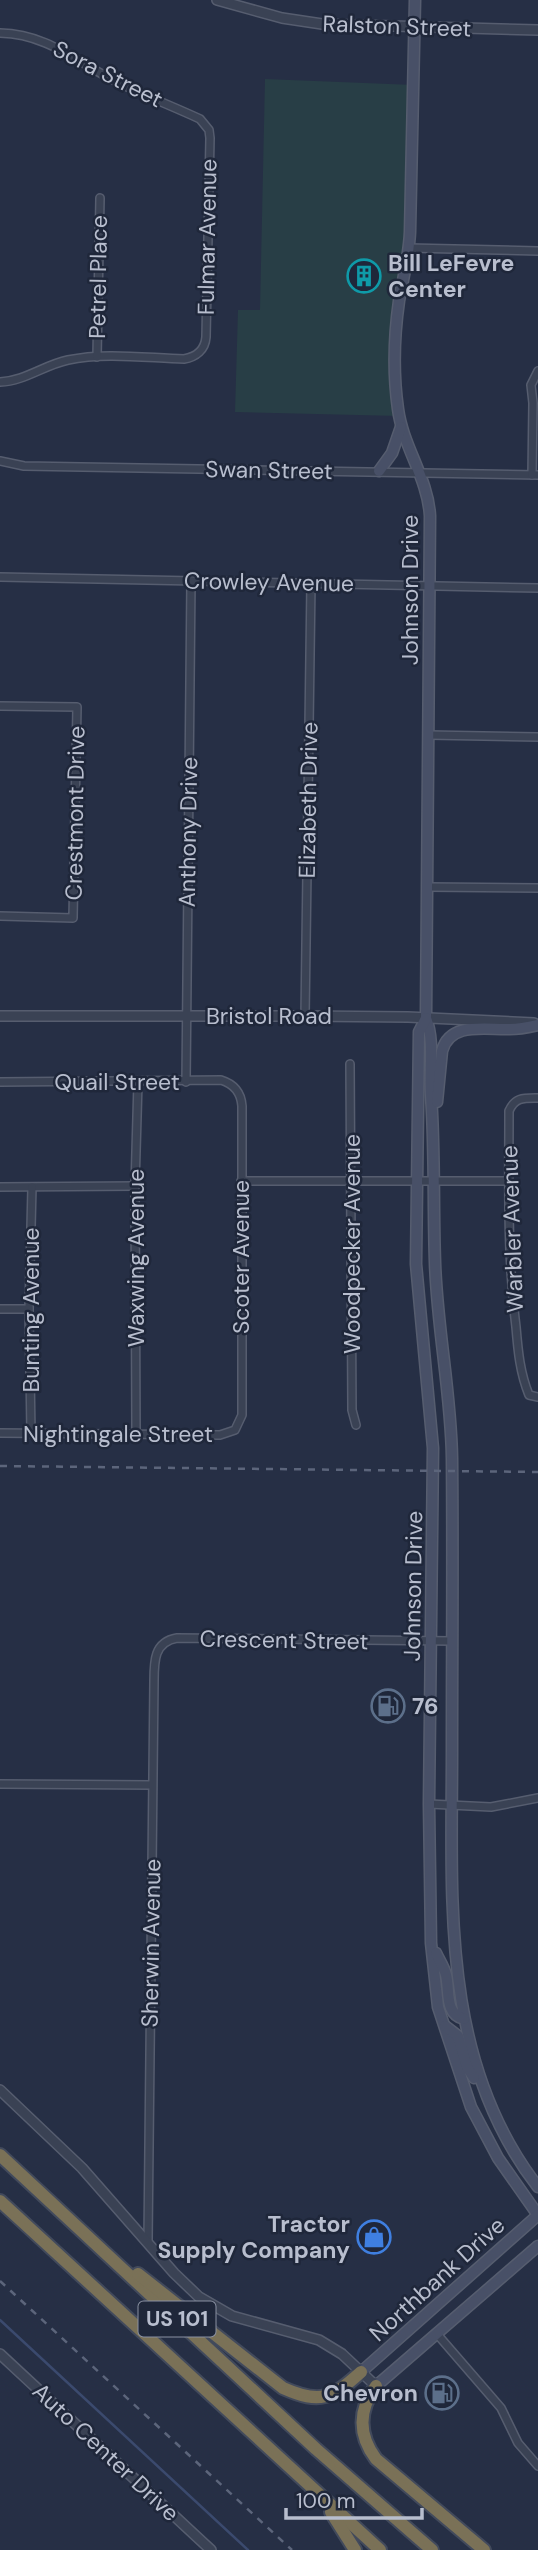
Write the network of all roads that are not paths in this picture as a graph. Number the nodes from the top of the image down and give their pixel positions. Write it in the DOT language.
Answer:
graph roads {
  1 [pos="217,0"];
  2 [pos="415,0"];
  3 [pos="415,28"];
  4 [pos="538,30"];
  5 [pos="0,33"];
  6 [pos="209,130"];
  7 [pos="100,198"];
  8 [pos="409,248"];
  9 [pos="538,251"];
  10 [pos="97,357"];
  11 [pos="538,371"];
  12 [pos="0,382"];
  13 [pos="401,427"];
  14 [pos="0,461"];
  15 [pos="379,471"];
  16 [pos="419,471"];
  17 [pos="535,475"];
  18 [pos="0,577"];
  19 [pos="191,581"];
  20 [pos="311,583"];
  21 [pos="430,584"];
  22 [pos="538,588"];
  23 [pos="0,706"];
  24 [pos="429,735"];
  25 [pos="538,737"];
  26 [pos="428,887"];
  27 [pos="538,888"];
  28 [pos="0,916"];
  29 [pos="0,1016"];
  30 [pos="186,1016"];
  31 [pos="305,1016"];
  32 [pos="426,1018"];
  33 [pos="538,1025"];
  34 [pos="350,1064"];
  35 [pos="0,1082"];
  36 [pos="138,1082"];
  37 [pos="186,1082"];
  38 [pos="233,1085"];
  39 [pos="538,1098"];
  40 [pos="435,1123"];
  41 [pos="241,1181"];
  42 [pos="352,1181"];
  43 [pos="418,1181"];
  44 [pos="435,1181"];
  45 [pos="509,1181"];
  46 [pos="0,1186"];
  47 [pos="32,1186"];
  48 [pos="135,1186"];
  49 [pos="0,1309"];
  50 [pos="29,1309"];
  51 [pos="538,1397"];
  52 [pos="356,1425"];
  53 [pos="235,1430"];
  54 [pos="0,1433"];
  55 [pos="31,1433"];
  56 [pos="136,1434"];
  57 [pos="432,1642"];
  58 [pos="452,1642"];
  59 [pos="160,1646"];
  60 [pos="0,1784"];
  61 [pos="152,1785"];
  62 [pos="538,1798"];
  63 [pos="429,1804"];
  64 [pos="452,1805"];
  65 [pos="431,1943"];
  66 [pos="464,2019"];
  67 [pos="445,2026"];
  68 [pos="0,2090"];
  69 [pos="488,2100"];
  70 [pos="0,2155"];
  71 [pos="538,2187"];
  72 [pos="0,2201"];
  73 [pos="538,2215"];
  74 [pos="70,2221"];
  75 [pos="148,2241"];
  76 [pos="538,2246"];
  77 [pos="437,2334"];
  78 [pos="0,2354"];
  79 [pos="361,2372"];
  80 [pos="376,2386"];
  81 [pos="538,2466"];
  82 [pos="324,2499"];
  83 [pos="211,2550"];
  84 [pos="355,2550"];
  85 [pos="380,2550"];
  86 [pos="432,2550"];
  87 [pos="484,2550"];
  1 -- 3 [label="street, Ralston Street"];
  2 -- 3 [label="main road, Johnson Drive"];
  3 -- 4 [label="street, Ralston Street"];
  3 -- 8 [label="main road, Johnson Drive"];
  5 -- 6 [label="street, Sora Street"];
  6 -- 10 [label="street, Fulmar Avenue"];
  7 -- 10 [label="street, Petrel Place"];
  8 -- 9 [label="street"];
  8 -- 13 [label="main road, Johnson Drive"];
  10 -- 12 [label="street"];
  11 -- 17 [label="street"];
  13 -- 15 [label="main road"];
  13 -- 16 [label="main road, Johnson Drive"];
  14 -- 15 [label="street, Swan Street"];
  15 -- 16 [label="street, Swan Street"];
  16 -- 17 [label="street, Swan Street"];
  16 -- 21 [label="main road, Johnson Drive"];
  18 -- 19 [label="street, Crowley Avenue"];
  19 -- 20 [label="street, Crowley Avenue"];
  19 -- 30 [label="street, Anthony Drive"];
  20 -- 21 [label="street, Crowley Avenue"];
  20 -- 31 [label="street, Elizabeth Drive"];
  21 -- 22 [label="street, Crowley Avenue"];
  21 -- 24 [label="main road, Johnson Drive"];
  23 -- 28 [label="street, Crestmont Drive"];
  24 -- 25 [label="street"];
  24 -- 26 [label="main road, Johnson Drive"];
  26 -- 27 [label="street"];
  26 -- 32 [label="main road, Johnson Drive"];
  29 -- 30 [label="street, Bristol Road"];
  30 -- 31 [label="street, Bristol Road"];
  30 -- 37 [label="street, Anthony Drive"];
  31 -- 32 [label="street, Bristol Road"];
  32 -- 33 [label="street, Bristol Road"];
  32 -- 40 [label="main road, Johnson Drive"];
  32 -- 43 [label="main road, Johnson Drive"];
  33 -- 40 [label="main road"];
  34 -- 42 [label="street, Woodpecker Avenue"];
  35 -- 36 [label="street, Quail Street"];
  36 -- 37 [label="street, Quail Street"];
  36 -- 48 [label="street, Waxwing Avenue"];
  37 -- 38 [label="street, Quail Street"];
  38 -- 41 [label="street, Scoter Avenue"];
  39 -- 45 [label="street, Warbler Avenue"];
  40 -- 44 [label="main road, Johnson Drive"];
  41 -- 42 [label="street"];
  41 -- 53 [label="street, Scoter Avenue"];
  42 -- 43 [label="street"];
  42 -- 52 [label="street, Woodpecker Avenue"];
  43 -- 44 [label="street"];
  43 -- 57 [label="main road, Johnson Drive"];
  44 -- 45 [label="street"];
  44 -- 58 [label="main road, Johnson Drive"];
  45 -- 51 [label="street, Warbler Avenue"];
  46 -- 47 [label="street"];
  47 -- 48 [label="street"];
  47 -- 50 [label="street, Bunting Avenue"];
  48 -- 56 [label="street, Waxwing Avenue"];
  49 -- 50 [label="street"];
  50 -- 55 [label="street, Bunting Avenue"];
  53 -- 56 [label="street, Nightingale Street"];
  54 -- 55 [label="street, Nightingale Street"];
  55 -- 56 [label="street, Nightingale Street"];
  57 -- 58 [label="street, Crescent Street"];
  57 -- 59 [label="street, Crescent Street"];
  57 -- 63 [label="main road, Johnson Drive"];
  58 -- 64 [label="main road, Johnson Drive"];
  59 -- 61 [label="street, Sherwin Avenue"];
  60 -- 61 [label="street"];
  61 -- 75 [label="street, Sherwin Avenue"];
  62 -- 64 [label="street"];
  63 -- 64 [label="street"];
  63 -- 65 [label="main road, Johnson Drive"];
  64 -- 66 [label="main road, Johnson Drive"];
  65 -- 66 [label="main road"];
  65 -- 67 [label="main road, Johnson Drive"];
  66 -- 69 [label="main road, Johnson Drive"];
  67 -- 69 [label="main road"];
  67 -- 73 [label="main road, Johnson Drive"];
  68 -- 75 [label="street"];
  69 -- 71 [label="main road, Johnson Drive"];
  70 -- 74 [label="highway, US 101"];
  72 -- 82 [label="highway, US 101"];
  73 -- 79 [label="main road, Northbank Drive"];
  74 -- 79 [label="highway"];
  74 -- 86 [label="highway, US 101"];
  75 -- 79 [label="street"];
  76 -- 77 [label="main road, Northbank Drive"];
  77 -- 80 [label="main road, Northbank Drive"];
  77 -- 81 [label="street"];
  78 -- 83 [label="street, Auto Center Drive"];
  79 -- 80 [label="street"];
  80 -- 87 [label="highway"];
  82 -- 84 [label="highway"];
  82 -- 85 [label="highway, US 101"];
}
